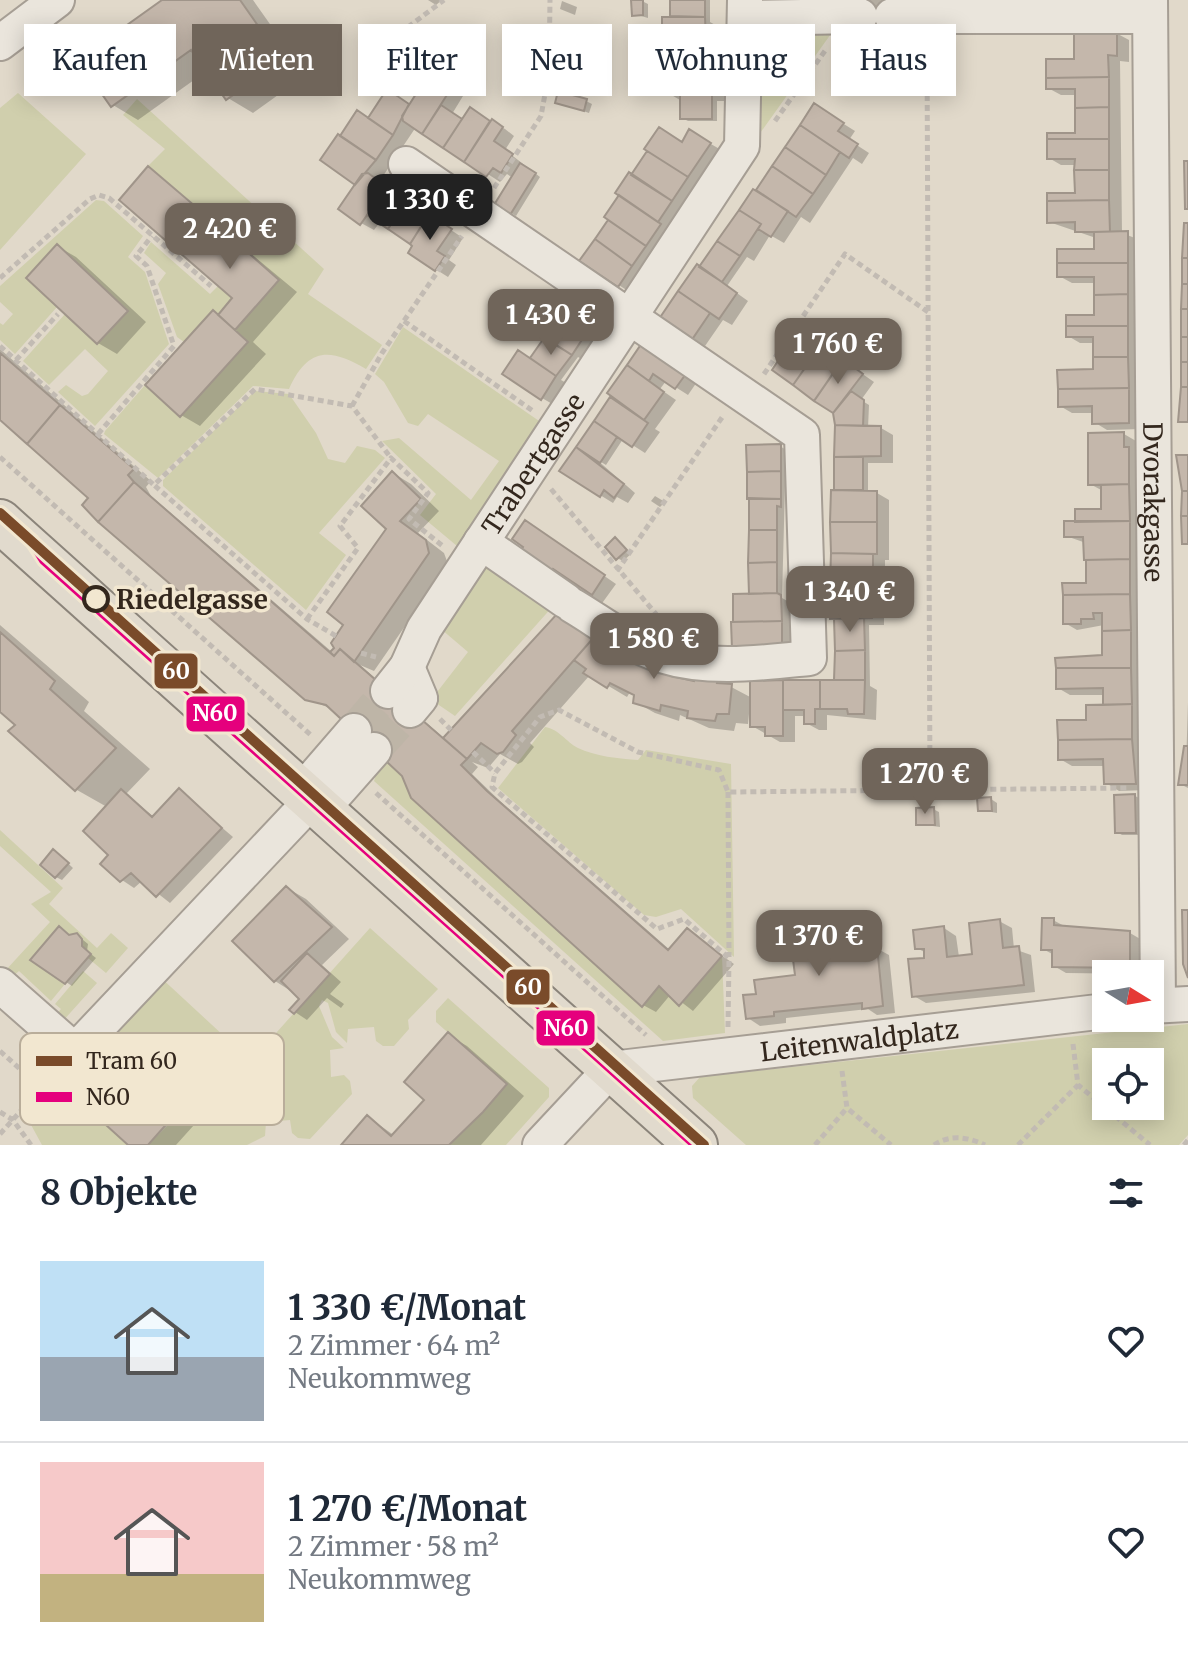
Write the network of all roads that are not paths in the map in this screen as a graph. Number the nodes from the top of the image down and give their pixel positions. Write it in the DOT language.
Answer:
graph roads {
  1 [pos="57,0"];
  2 [pos="1150,8"];
  3 [pos="745,9"];
  4 [pos="0,43"];
  5 [pos="406,164"];
  6 [pos="630,316"];
  7 [pos="0,495"];
  8 [pos="0,513"];
  9 [pos="25,540"];
  10 [pos="473,554"];
  11 [pos="402,689"];
  12 [pos="364,740"];
  13 [pos="312,800"];
  14 [pos="0,985"];
  15 [pos="1165,1005"];
  16 [pos="1092,1013"];
  17 [pos="55,1033"];
  18 [pos="91,1033"];
  19 [pos="611,1069"];
  20 [pos="540,1145"];
  21 [pos="696,1145"];
  1 -- 4 [label="street"];
  2 -- 3 [label="street"];
  2 -- 15 [label="street, Dvorakgasse"];
  3 -- 6 [label="street, Trabertgasse"];
  5 -- 6 [label="street"];
  6 -- 10 [label="street, Trabertgasse"];
  6 -- 10 [label="street"];
  7 -- 9 [label="main road"];
  8 -- 9 [label="street"];
  9 -- 13 [label="main road"];
  10 -- 11 [label="street, Trabertgasse"];
  12 -- 13 [label="street"];
  13 -- 18 [label="street"];
  13 -- 19 [label="main road"];
  14 -- 17 [label="street"];
  16 -- 19 [label="street, Leitenwaldplatz"];
  19 -- 20 [label="street"];
  19 -- 21 [label="main road"];
}
